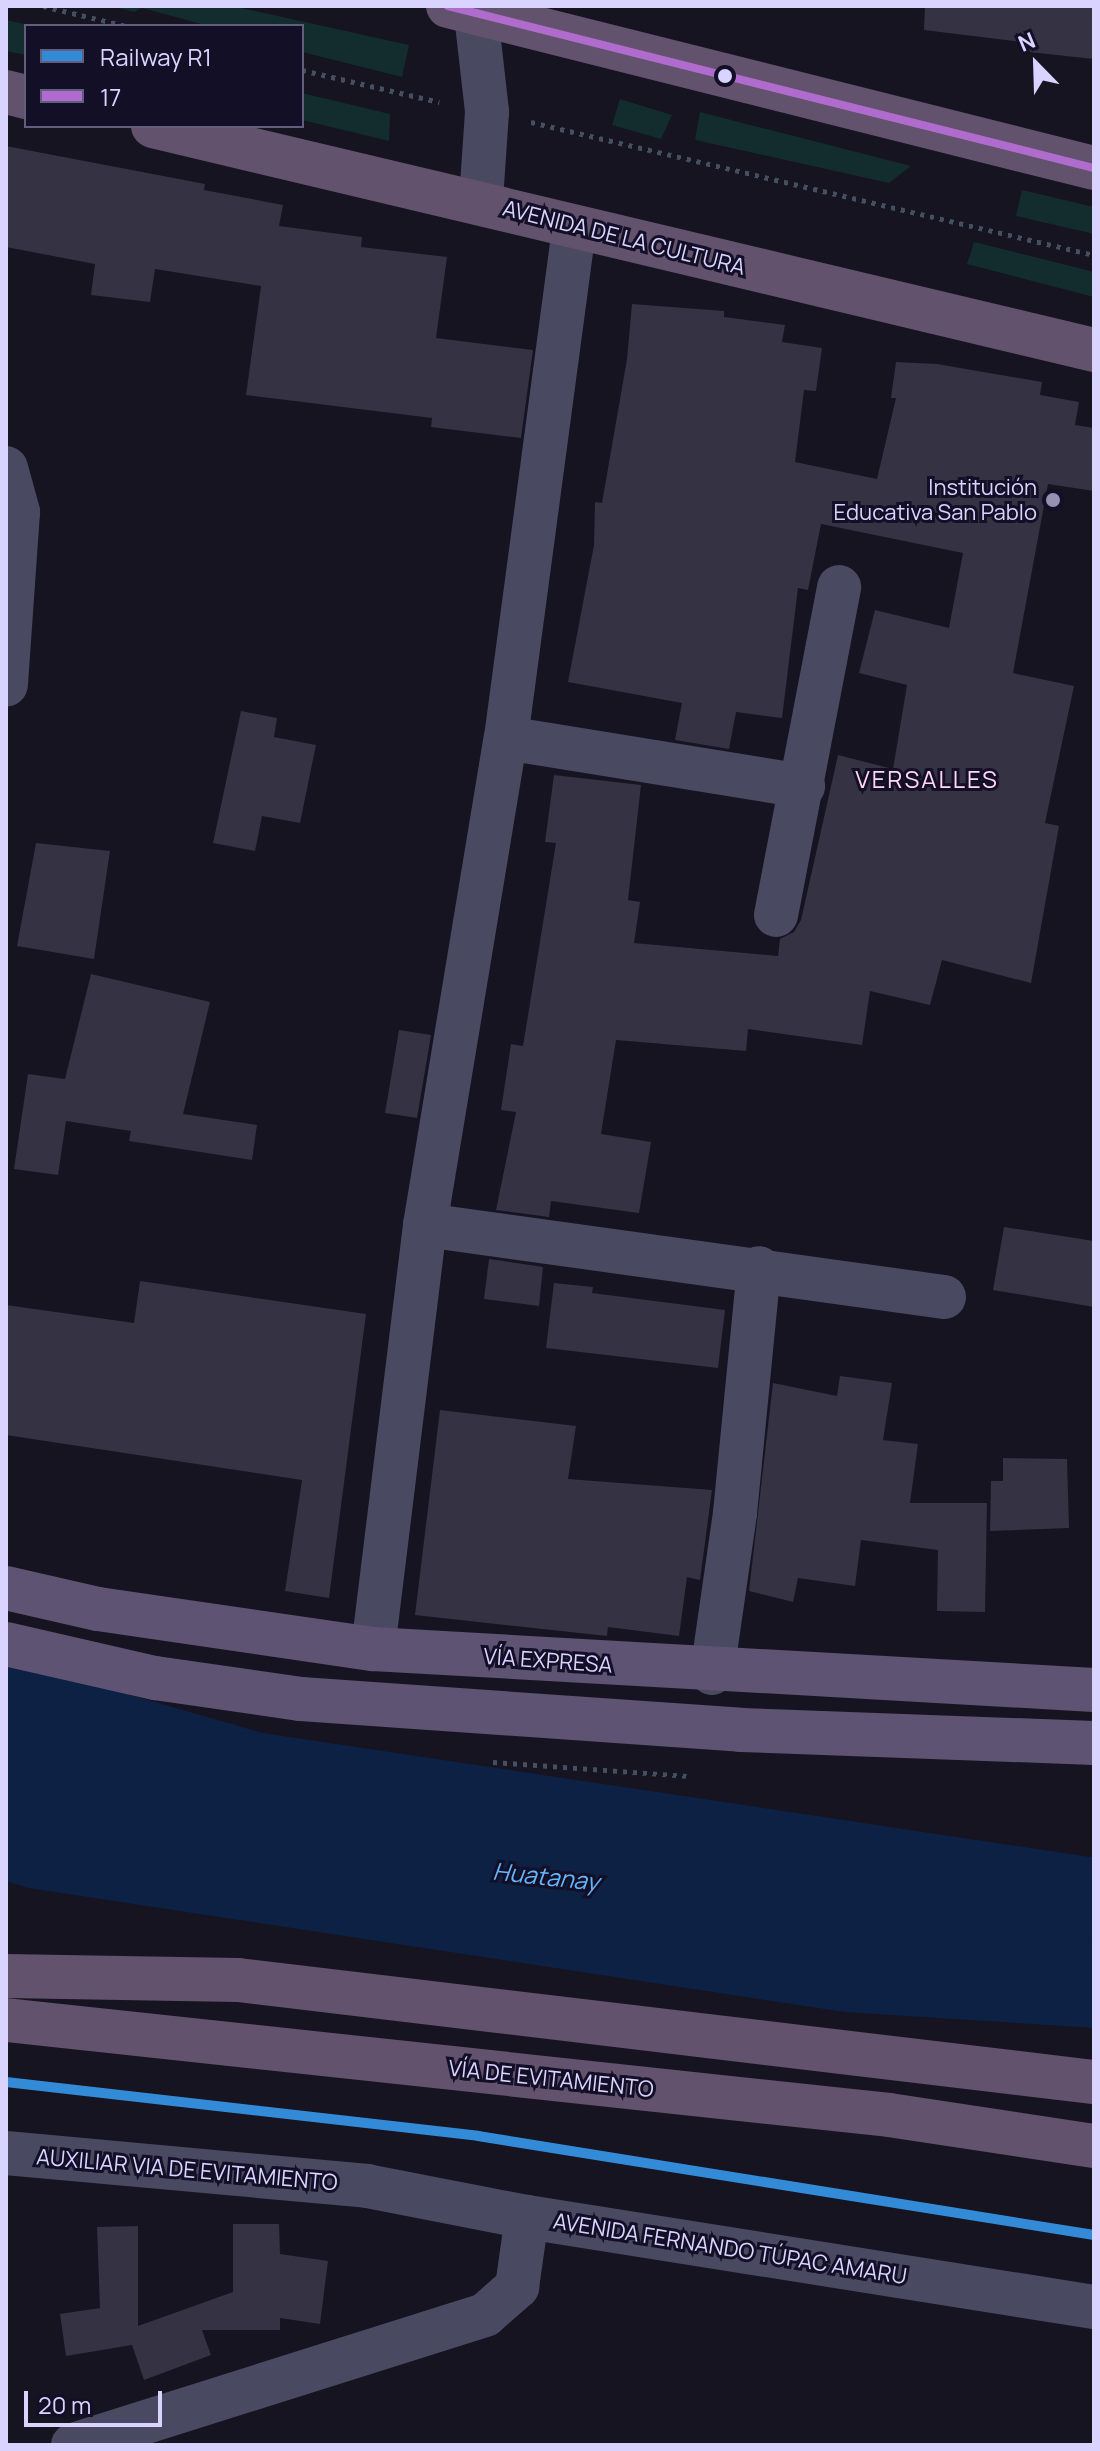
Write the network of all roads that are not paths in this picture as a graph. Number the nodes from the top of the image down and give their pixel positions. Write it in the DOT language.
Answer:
graph roads {
  1 [pos="466,8"];
  2 [pos="162,128"];
  3 [pos="1094,168"];
  4 [pos="481,201"];
  5 [pos="574,229"];
  6 [pos="1094,350"];
  7 [pos="6,468"];
  8 [pos="839,587"];
  9 [pos="6,685"];
  10 [pos="506,738"];
  11 [pos="803,786"];
  12 [pos="776,915"];
  13 [pos="425,1225"];
  14 [pos="759,1268"];
  15 [pos="944,1297"];
  16 [pos="6,1588"];
  17 [pos="6,1644"];
  18 [pos="373,1649"];
  19 [pos="712,1673"];
  20 [pos="1094,1690"];
  21 [pos="1094,1743"];
  22 [pos="6,1976"];
  23 [pos="6,2020"];
  24 [pos="1094,2082"];
  25 [pos="1094,2146"];
  26 [pos="6,2153"];
  27 [pos="367,2186"];
  28 [pos="527,2217"];
  29 [pos="1094,2307"];
  30 [pos="73,2445"];
  1 -- 3 [label="highway"];
  1 -- 4 [label="street"];
  2 -- 4 [label="highway, AVENIDA DE LA CULTURA"];
  4 -- 5 [label="highway, AVENIDA DE LA CULTURA"];
  5 -- 6 [label="highway, AVENIDA DE LA CULTURA"];
  5 -- 10 [label="street"];
  7 -- 9 [label="street"];
  8 -- 11 [label="street"];
  10 -- 11 [label="street"];
  10 -- 13 [label="street"];
  11 -- 12 [label="street"];
  13 -- 14 [label="street"];
  13 -- 18 [label="street"];
  14 -- 15 [label="street"];
  14 -- 19 [label="street"];
  16 -- 18 [label="main road, VÍA EXPRESA"];
  17 -- 21 [label="main road"];
  18 -- 19 [label="main road, VÍA EXPRESA"];
  19 -- 20 [label="main road, VÍA EXPRESA"];
  22 -- 24 [label="highway"];
  23 -- 25 [label="highway, VÍA DE EVITAMIENTO"];
  26 -- 27 [label="street, AUXILIAR VIA DE EVITAMIENTO"];
  27 -- 28 [label="street, AVENIDA FERNANDO TÚPAC AMARU"];
  28 -- 29 [label="street, AVENIDA FERNANDO TÚPAC AMARU"];
  28 -- 30 [label="street"];
}
